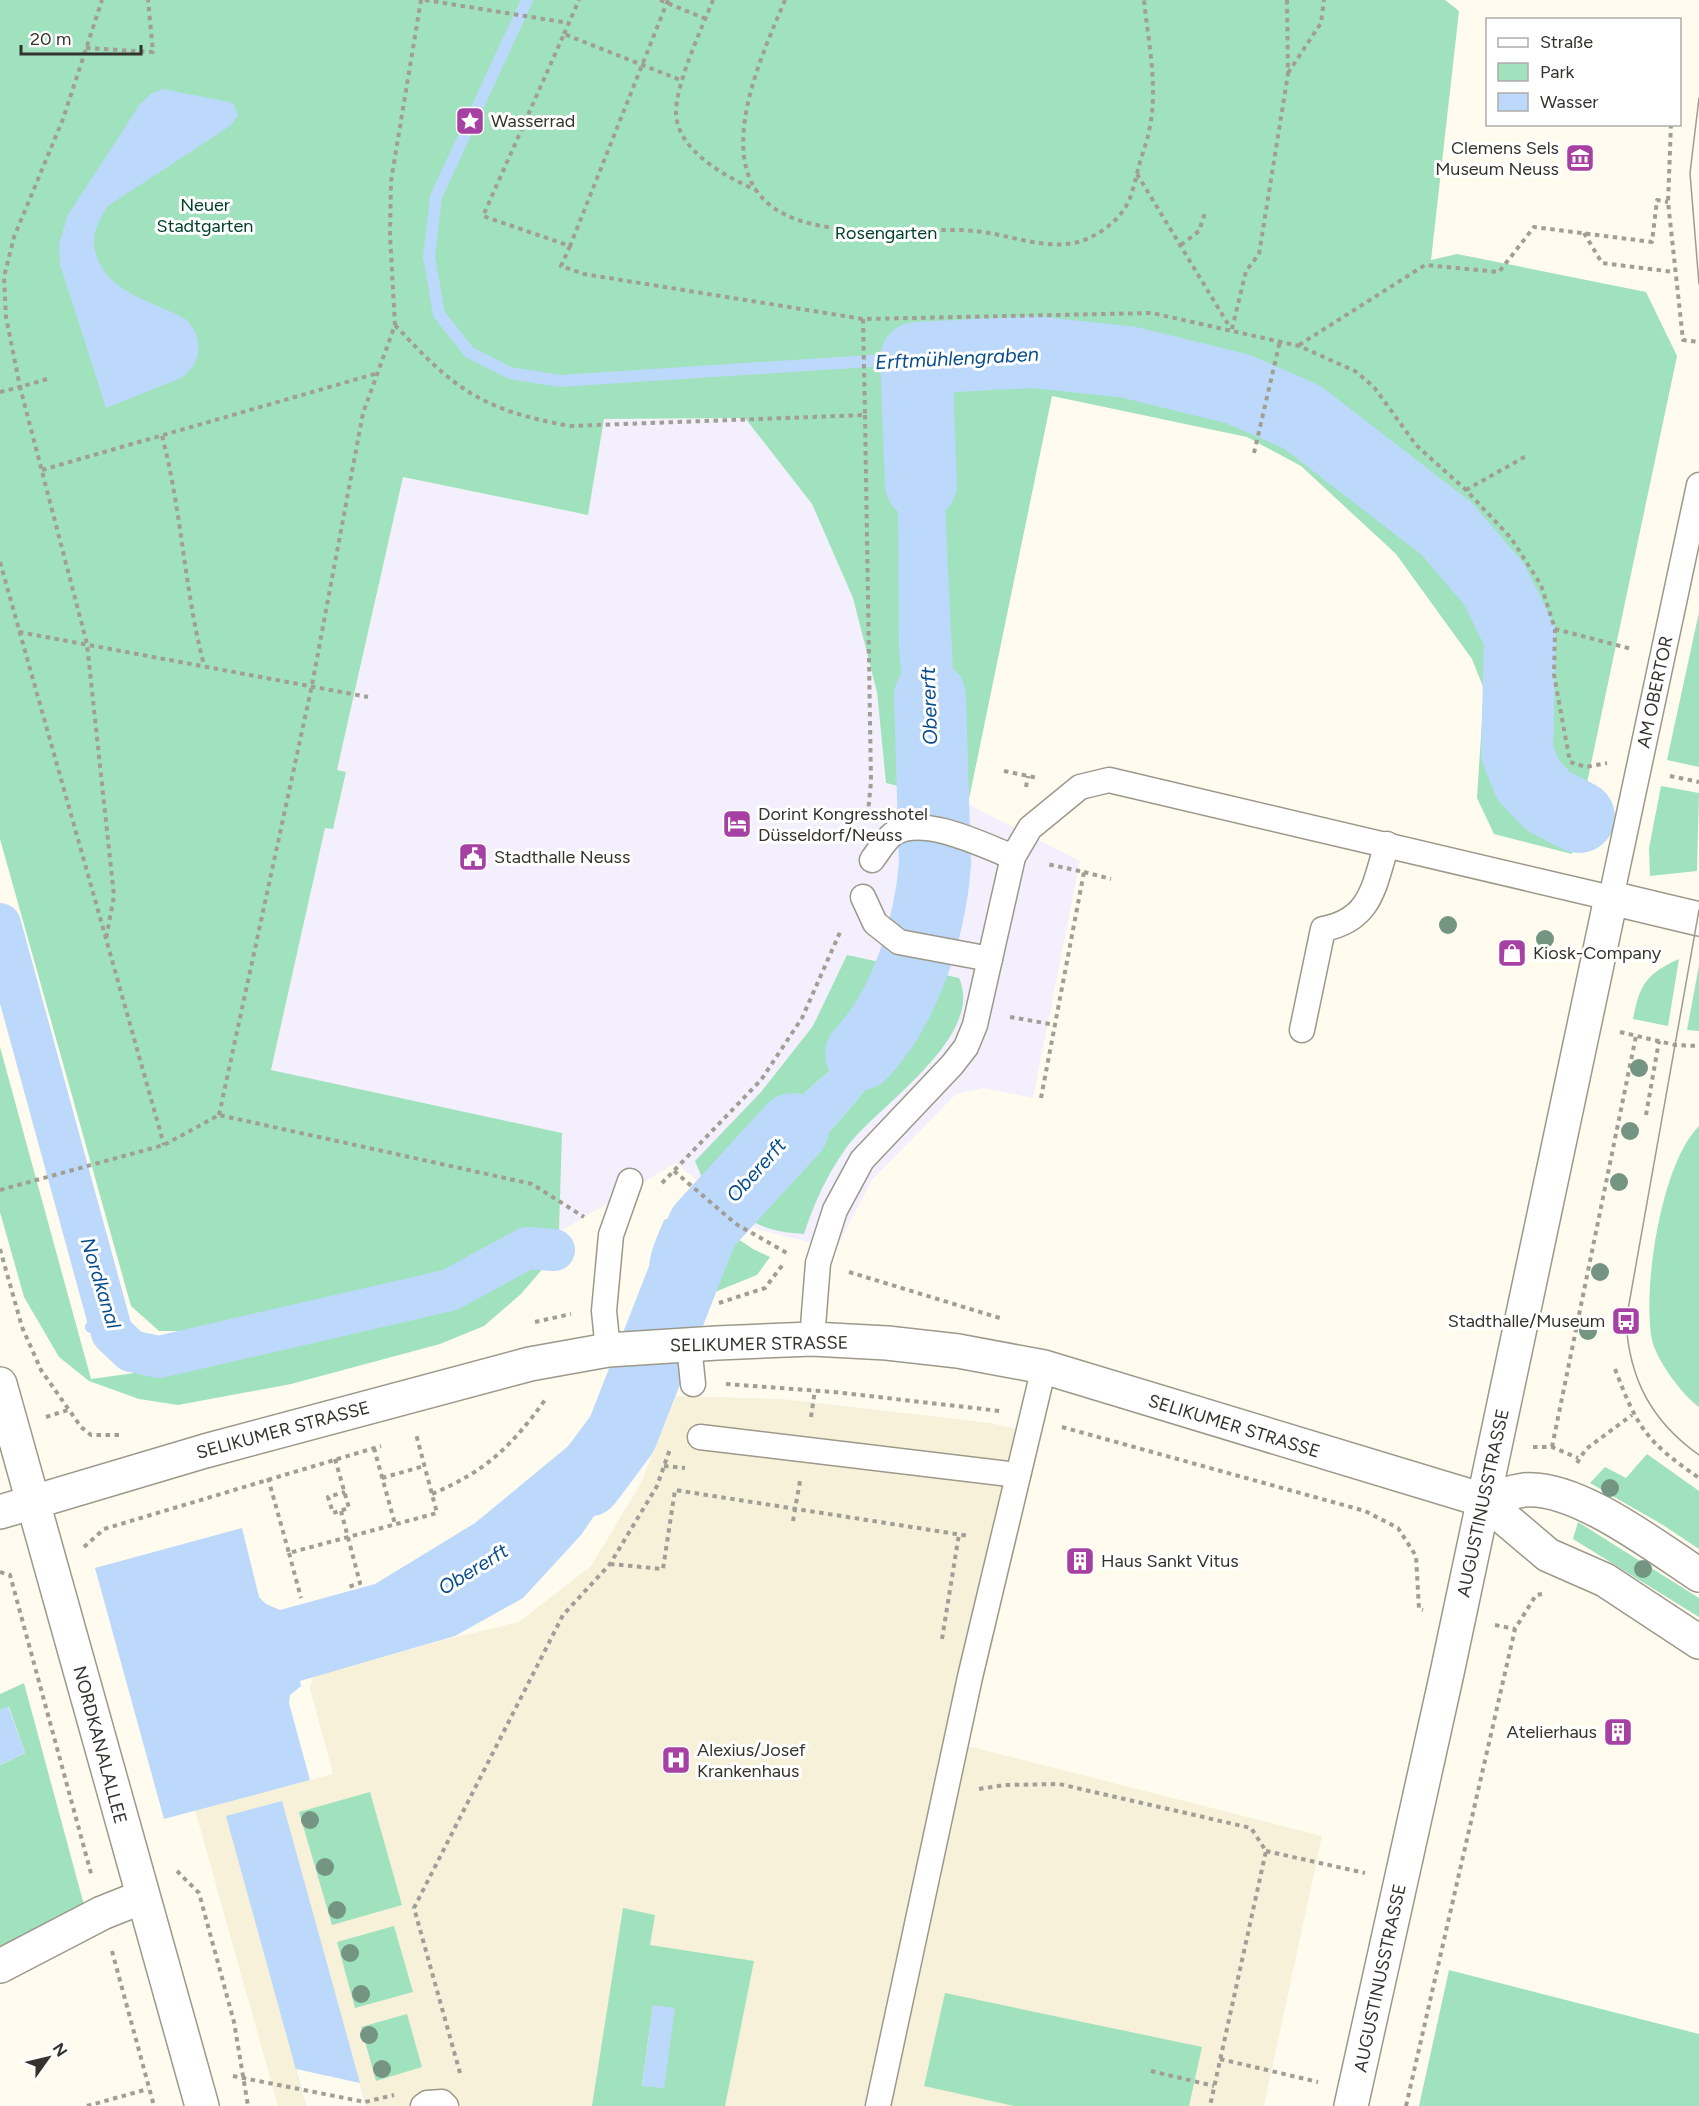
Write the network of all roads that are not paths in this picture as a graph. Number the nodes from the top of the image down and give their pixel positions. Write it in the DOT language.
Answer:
graph roads {
  1 [pos="1699,485"];
  2 [pos="1387,844"];
  3 [pos="1012,857"];
  4 [pos="872,860"];
  5 [pos="863,897"];
  6 [pos="1611,898"];
  7 [pos="1699,919"];
  8 [pos="990,959"];
  9 [pos="1302,1030"];
  10 [pos="630,1181"];
  11 [pos="812,1339"];
  12 [pos="682,1345"];
  13 [pos="617,1350"];
  14 [pos="1044,1367"];
  15 [pos="0,1384"];
  16 [pos="693,1384"];
  17 [pos="700,1437"];
  18 [pos="1018,1475"];
  19 [pos="1483,1500"];
  20 [pos="33,1502"];
  21 [pos="0,1512"];
  22 [pos="1699,1575"];
  23 [pos="1699,1642"];
  24 [pos="142,1897"];
  25 [pos="0,1966"];
  26 [pos="1353,2098"];
  27 [pos="202,2106"];
  28 [pos="423,2106"];
  29 [pos="446,2106"];
  30 [pos="878,2106"];
  1 -- 6 [label="lane, AM OBERTOR"];
  2 -- 3 [label="lane"];
  2 -- 6 [label="lane"];
  2 -- 9 [label="lane"];
  3 -- 4 [label="lane"];
  3 -- 8 [label="lane"];
  5 -- 8 [label="lane"];
  6 -- 7 [label="street"];
  6 -- 19 [label="street, AUGUSTINUSSTRASSE"];
  8 -- 11 [label="lane"];
  10 -- 13 [label="lane"];
  11 -- 12 [label="street, SELIKUMER STRASSE"];
  11 -- 14 [label="street, SELIKUMER STRASSE"];
  12 -- 13 [label="street, SELIKUMER STRASSE"];
  12 -- 16 [label="lane"];
  13 -- 20 [label="street, SELIKUMER STRASSE"];
  14 -- 18 [label="lane"];
  14 -- 19 [label="street, SELIKUMER STRASSE"];
  15 -- 20 [label="street, NORDKANALALLEE"];
  17 -- 18 [label="lane"];
  18 -- 30 [label="lane"];
  19 -- 22 [label="street"];
  19 -- 23 [label="street"];
  19 -- 26 [label="street, AUGUSTINUSSTRASSE"];
  20 -- 21 [label="street, SELIKUMER STRASSE"];
  20 -- 24 [label="street, NORDKANALALLEE"];
  24 -- 25 [label="street"];
  24 -- 27 [label="street, NORDKANALALLEE"];
  28 -- 29 [label="lane"];
}
